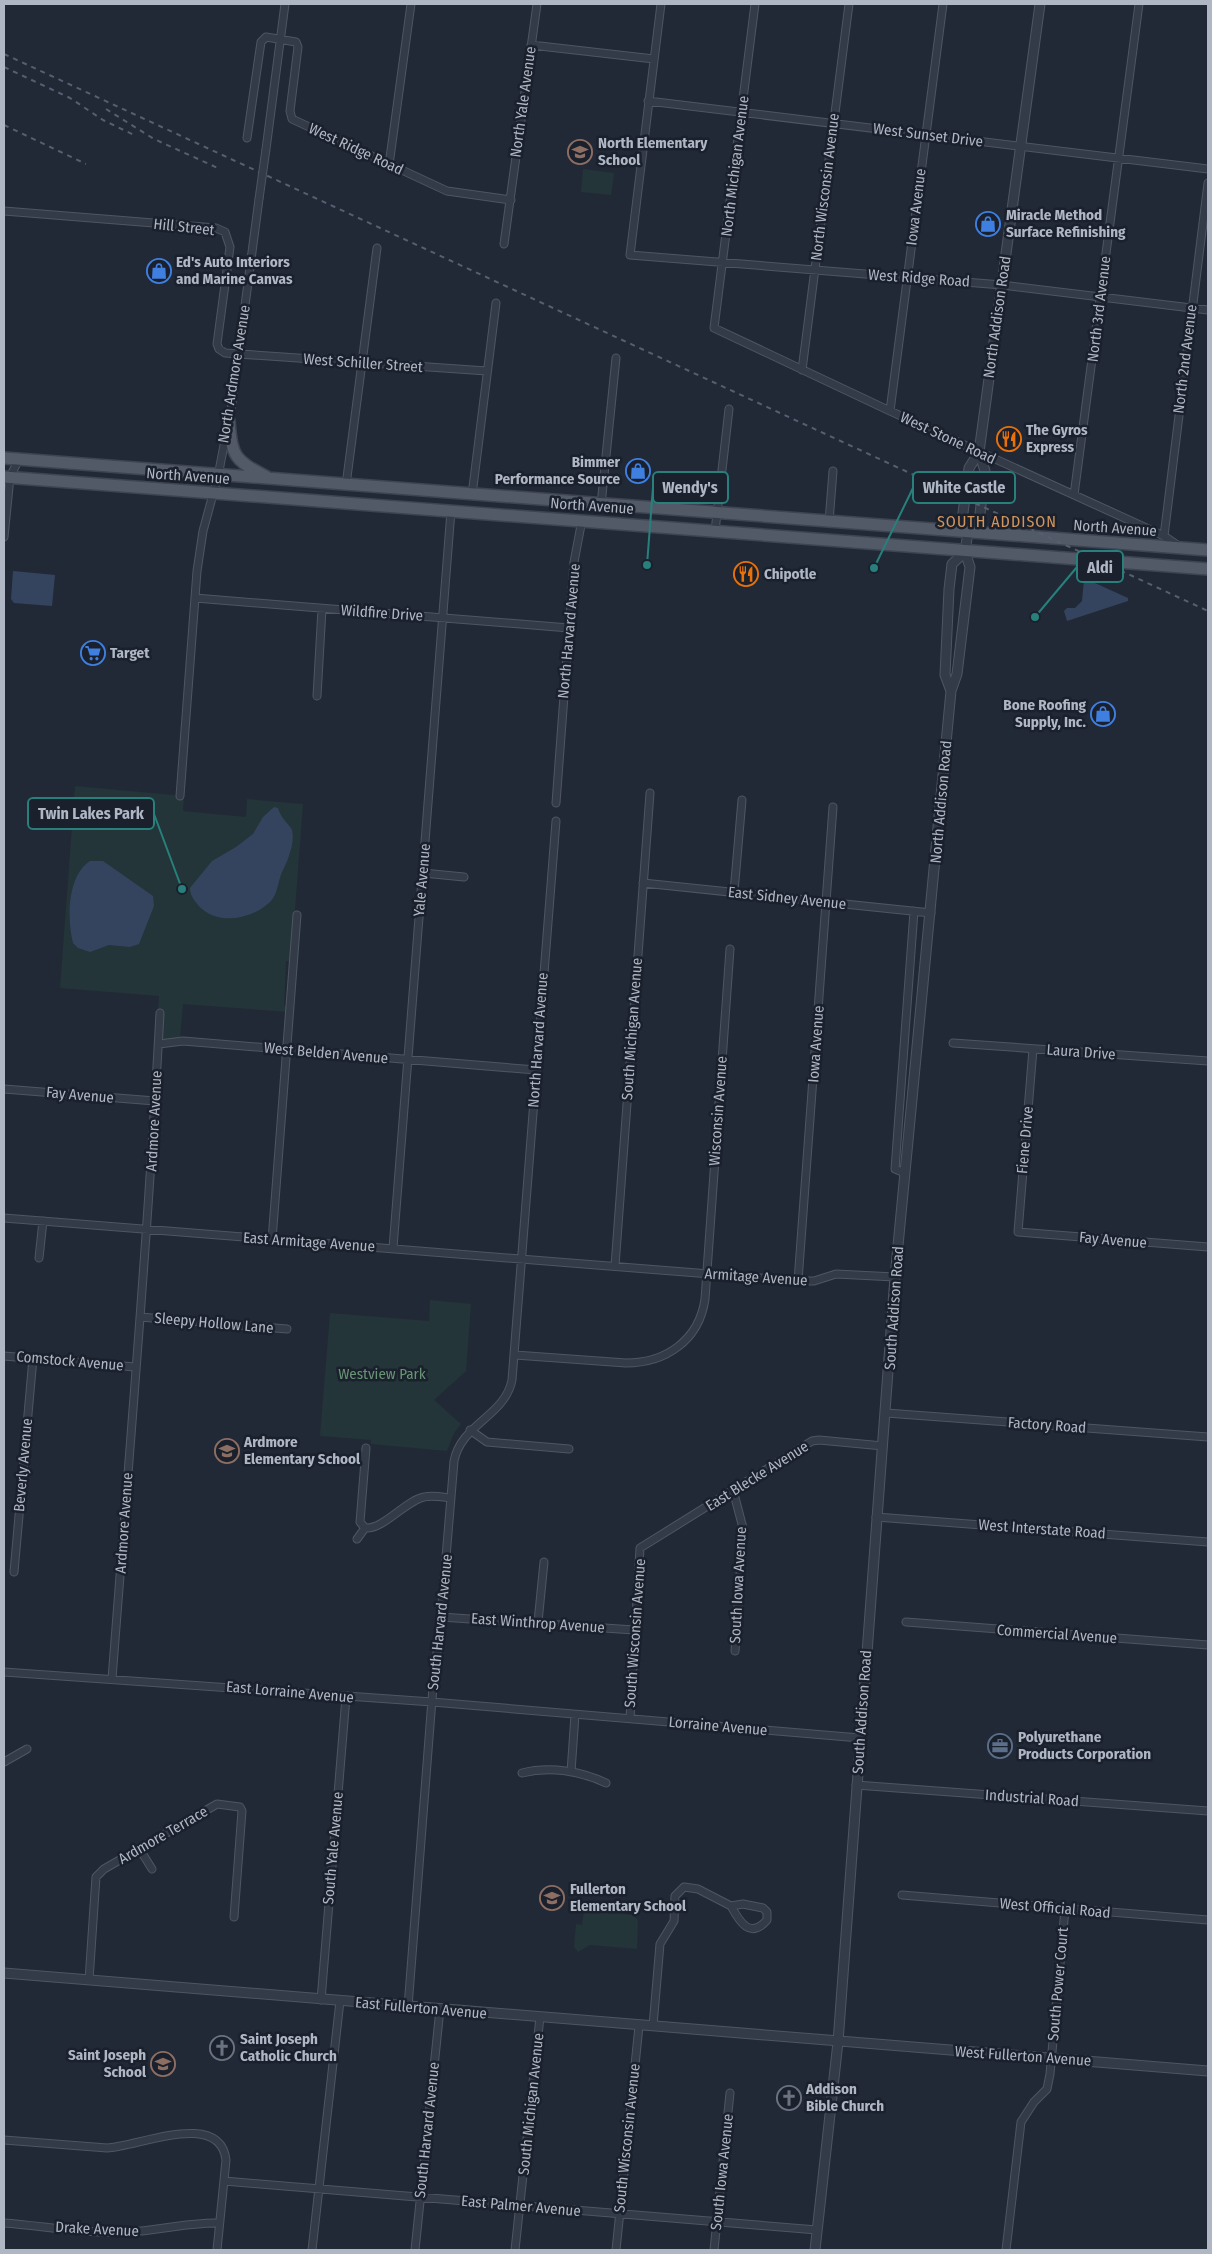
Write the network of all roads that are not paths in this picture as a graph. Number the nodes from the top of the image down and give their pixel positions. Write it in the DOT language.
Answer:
graph roads {
  1 [pos="285,4"];
  2 [pos="411,4"];
  3 [pos="537,4"];
  4 [pos="661,4"];
  5 [pos="755,4"];
  6 [pos="849,4"];
  7 [pos="943,4"];
  8 [pos="1040,4"];
  9 [pos="1139,4"];
  10 [pos="281,38"];
  11 [pos="532,45"];
  12 [pos="654,59"];
  13 [pos="648,101"];
  14 [pos="742,112"];
  15 [pos="833,124"];
  16 [pos="926,135"];
  17 [pos="248,138"];
  18 [pos="1020,146"];
  19 [pos="1119,158"];
  20 [pos="389,165"];
  21 [pos="1208,169"];
  22 [pos="1208,184"];
  23 [pos="511,200"];
  24 [pos="4,211"];
  25 [pos="504,244"];
  26 [pos="377,248"];
  27 [pos="722,263"];
  28 [pos="815,270"];
  29 [pos="907,277"];
  30 [pos="1002,285"];
  31 [pos="1100,297"];
  32 [pos="496,303"];
  33 [pos="1192,308"];
  34 [pos="1208,310"];
  35 [pos="714,328"];
  36 [pos="238,354"];
  37 [pos="616,358"];
  38 [pos="362,363"];
  39 [pos="802,370"];
  40 [pos="487,372"];
  41 [pos="728,410"];
  42 [pos="890,411"];
  43 [pos="229,422"];
  44 [pos="979,452"];
  45 [pos="4,458"];
  46 [pos="19,459"];
  47 [pos="833,471"];
  48 [pos="218,476"];
  49 [pos="7,477"];
  50 [pos="270,479"];
  51 [pos="346,485"];
  52 [pos="212,492"];
  53 [pos="472,495"];
  54 [pos="1074,495"];
  55 [pos="601,505"];
  56 [pos="451,511"];
  57 [pos="716,512"];
  58 [pos="582,520"];
  59 [pos="829,522"];
  60 [pos="715,530"];
  61 [pos="968,532"];
  62 [pos="1164,536"];
  63 [pos="4,537"];
  64 [pos="1181,547"];
  65 [pos="1208,550"];
  66 [pos="965,552"];
  67 [pos="1208,569"];
  68 [pos="195,598"];
  69 [pos="322,609"];
  70 [pos="443,618"];
  71 [pos="569,628"];
  72 [pos="951,691"];
  73 [pos="317,696"];
  74 [pos="650,793"];
  75 [pos="180,796"];
  76 [pos="742,800"];
  77 [pos="556,803"];
  78 [pos="833,807"];
  79 [pos="556,821"];
  80 [pos="423,873"];
  81 [pos="464,877"];
  82 [pos="642,883"];
  83 [pos="734,892"];
  84 [pos="828,903"];
  85 [pos="914,911"];
  86 [pos="931,913"];
  87 [pos="297,915"];
  88 [pos="730,950"];
  89 [pos="160,1013"];
  90 [pos="953,1043"];
  91 [pos="159,1044"];
  92 [pos="1033,1049"];
  93 [pos="287,1050"];
  94 [pos="408,1060"];
  95 [pos="1208,1061"];
  96 [pos="536,1070"];
  97 [pos="4,1089"];
  98 [pos="155,1101"];
  99 [pos="905,1172"];
  100 [pos="4,1218"];
  101 [pos="43,1221"];
  102 [pos="148,1228"];
  103 [pos="1018,1232"];
  104 [pos="272,1240"];
  105 [pos="393,1248"];
  106 [pos="1208,1248"];
  107 [pos="39,1258"];
  108 [pos="522,1258"];
  109 [pos="615,1266"];
  110 [pos="706,1273"];
  111 [pos="896,1277"];
  112 [pos="798,1281"];
  113 [pos="140,1317"];
  114 [pos="287,1329"];
  115 [pos="515,1355"];
  116 [pos="4,1356"];
  117 [pos="33,1358"];
  118 [pos="135,1367"];
  119 [pos="886,1413"];
  120 [pos="470,1430"];
  121 [pos="1208,1437"];
  122 [pos="883,1446"];
  123 [pos="366,1448"];
  124 [pos="569,1449"];
  125 [pos="733,1490"];
  126 [pos="451,1498"];
  127 [pos="876,1517"];
  128 [pos="365,1528"];
  129 [pos="356,1539"];
  130 [pos="1208,1542"];
  131 [pos="640,1548"];
  132 [pos="544,1562"];
  133 [pos="14,1572"];
  134 [pos="441,1617"];
  135 [pos="538,1622"];
  136 [pos="906,1622"];
  137 [pos="634,1630"];
  138 [pos="1208,1645"];
  139 [pos="734,1651"];
  140 [pos="4,1672"];
  141 [pos="112,1679"];
  142 [pos="346,1697"];
  143 [pos="432,1702"];
  144 [pos="575,1715"];
  145 [pos="630,1718"];
  146 [pos="860,1738"];
  147 [pos="27,1749"];
  148 [pos="4,1762"];
  149 [pos="570,1772"];
  150 [pos="522,1773"];
  151 [pos="606,1783"];
  152 [pos="856,1785"];
  153 [pos="1208,1811"];
  154 [pos="139,1848"];
  155 [pos="152,1869"];
  156 [pos="902,1895"];
  157 [pos="731,1906"];
  158 [pos="1065,1908"];
  159 [pos="234,1916"];
  160 [pos="1208,1920"];
  161 [pos="4,1973"];
  162 [pos="89,1980"];
  163 [pos="321,2000"];
  164 [pos="340,2001"];
  165 [pos="408,2006"];
  166 [pos="440,2009"];
  167 [pos="540,2017"];
  168 [pos="638,2026"];
  169 [pos="653,2026"];
  170 [pos="838,2042"];
  171 [pos="1052,2059"];
  172 [pos="1208,2070"];
  173 [pos="730,2093"];
  174 [pos="4,2140"];
  175 [pos="224,2181"];
  176 [pos="319,2190"];
  177 [pos="420,2198"];
  178 [pos="520,2206"];
  179 [pos="620,2214"];
  180 [pos="4,2223"];
  181 [pos="219,2223"];
  182 [pos="717,2223"];
  183 [pos="818,2230"];
  184 [pos="217,2250"];
  185 [pos="312,2250"];
  186 [pos="414,2250"];
  187 [pos="515,2250"];
  188 [pos="616,2250"];
  189 [pos="714,2250"];
  190 [pos="815,2250"];
  191 [pos="1006,2250"];
  1 -- 10 [label="street, North Ardmore Avenue"];
  2 -- 20 [label="street"];
  3 -- 11 [label="street, North Yale Avenue"];
  4 -- 12 [label="street"];
  5 -- 14 [label="street, North Michigan Avenue"];
  6 -- 15 [label="street, North Wisconsin Avenue"];
  7 -- 16 [label="street, Iowa Avenue"];
  8 -- 18 [label="street, North Addison Road"];
  9 -- 19 [label="street, North 3rd Avenue"];
  10 -- 17 [label="street"];
  10 -- 20 [label="street, West Ridge Road"];
  10 -- 36 [label="street, North Ardmore Avenue, bridge"];
  11 -- 12 [label="street"];
  11 -- 23 [label="street, North Yale Avenue"];
  12 -- 13 [label="street"];
  13 -- 14 [label="street, West Sunset Drive"];
  13 -- 27 [label="street, West Ridge Road"];
  14 -- 15 [label="street, West Sunset Drive"];
  14 -- 27 [label="street, North Michigan Avenue"];
  15 -- 16 [label="street, West Sunset Drive"];
  15 -- 28 [label="street, North Wisconsin Avenue"];
  16 -- 18 [label="street, West Sunset Drive"];
  16 -- 29 [label="street, Iowa Avenue"];
  18 -- 19 [label="street, West Sunset Drive"];
  18 -- 30 [label="street, North Addison Road"];
  19 -- 21 [label="street, West Sunset Drive"];
  19 -- 31 [label="street, North 3rd Avenue"];
  20 -- 23 [label="street, West Ridge Road"];
  22 -- 33 [label="street, North 2nd Avenue"];
  23 -- 25 [label="street"];
  24 -- 36 [label="street, Hill Street"];
  26 -- 38 [label="street"];
  27 -- 28 [label="street, West Ridge Road"];
  27 -- 35 [label="street, North Michigan Avenue"];
  28 -- 29 [label="street, West Ridge Road"];
  28 -- 39 [label="street, North Wisconsin Avenue"];
  29 -- 30 [label="street, West Ridge Road"];
  29 -- 42 [label="street, Iowa Avenue"];
  30 -- 31 [label="street, West Ridge Road"];
  30 -- 44 [label="street, North Addison Road"];
  31 -- 33 [label="street, West Ridge Road"];
  31 -- 54 [label="street, North 3rd Avenue"];
  32 -- 40 [label="street"];
  33 -- 34 [label="street, West Ridge Road"];
  33 -- 62 [label="street, North 2nd Avenue"];
  35 -- 39 [label="street, West Stone Road"];
  36 -- 38 [label="street, West Schiller Street"];
  36 -- 43 [label="street, North Ardmore Avenue"];
  37 -- 55 [label="street"];
  38 -- 40 [label="street, West Schiller Street"];
  38 -- 51 [label="street"];
  39 -- 42 [label="street, West Stone Road"];
  40 -- 53 [label="street"];
  41 -- 57 [label="street"];
  42 -- 44 [label="street, West Stone Road"];
  43 -- 48 [label="street, North Ardmore Avenue"];
  43 -- 50 [label="main road"];
  44 -- 54 [label="street, West Stone Road"];
  44 -- 61 [label="street, North Addison Road"];
  44 -- 61 [label="street, North Addison Road"];
  45 -- 46 [label="main road, North Avenue"];
  46 -- 48 [label="main road, North Avenue"];
  46 -- 49 [label="street"];
  47 -- 59 [label="street"];
  48 -- 50 [label="main road, North Avenue"];
  48 -- 52 [label="street, North Ardmore Avenue"];
  49 -- 52 [label="main road, North Avenue"];
  49 -- 63 [label="street"];
  50 -- 51 [label="main road, North Avenue"];
  51 -- 53 [label="main road, North Avenue"];
  52 -- 56 [label="main road, North Avenue"];
  52 -- 68 [label="street, North Ardmore Avenue"];
  53 -- 55 [label="main road, North Avenue"];
  54 -- 62 [label="street, West Stone Road"];
  55 -- 57 [label="main road, North Avenue"];
  56 -- 58 [label="main road, North Avenue"];
  56 -- 70 [label="street, Yale Avenue"];
  57 -- 59 [label="main road, North Avenue"];
  57 -- 60 [label="street"];
  58 -- 60 [label="main road, North Avenue"];
  58 -- 71 [label="street, North Harvard Avenue"];
  59 -- 61 [label="main road, North Avenue"];
  60 -- 66 [label="main road, North Avenue"];
  61 -- 64 [label="main road, North Avenue"];
  61 -- 66 [label="street, North Addison Road"];
  62 -- 64 [label="street, West Stone Road"];
  64 -- 65 [label="main road, North Avenue"];
  66 -- 67 [label="main road, North Avenue"];
  66 -- 72 [label="street, North Addison Road"];
  66 -- 72 [label="street, North Addison Road"];
  68 -- 69 [label="street, Wildfire Drive"];
  68 -- 75 [label="street, North Ardmore Avenue"];
  69 -- 70 [label="street, Wildfire Drive"];
  69 -- 73 [label="street"];
  70 -- 71 [label="street, Wildfire Drive"];
  70 -- 80 [label="street, Yale Avenue"];
  71 -- 77 [label="street, North Harvard Avenue"];
  72 -- 86 [label="street, North Addison Road"];
  74 -- 82 [label="street, South Michigan Avenue"];
  76 -- 83 [label="street"];
  78 -- 84 [label="street, Iowa Avenue"];
  79 -- 96 [label="street, North Harvard Avenue"];
  80 -- 81 [label="street"];
  80 -- 94 [label="street, Yale Avenue"];
  82 -- 83 [label="street, East Sidney Avenue"];
  82 -- 109 [label="street, South Michigan Avenue"];
  83 -- 84 [label="street, East Sidney Avenue"];
  84 -- 85 [label="street, East Sidney Avenue"];
  84 -- 112 [label="street, Iowa Avenue"];
  85 -- 86 [label="street, East Sidney Avenue"];
  85 -- 99 [label="street"];
  86 -- 99 [label="street, South Addison Road"];
  87 -- 93 [label="street"];
  88 -- 110 [label="street, Wisconsin Avenue"];
  89 -- 91 [label="street, Ardmore Avenue"];
  90 -- 92 [label="street, Laura Drive"];
  91 -- 93 [label="street, West Belden Avenue"];
  91 -- 98 [label="street, Ardmore Avenue"];
  92 -- 95 [label="street, Laura Drive"];
  92 -- 103 [label="street, Fiene Drive"];
  93 -- 94 [label="street, West Belden Avenue"];
  93 -- 104 [label="street"];
  94 -- 96 [label="street, West Belden Avenue"];
  94 -- 105 [label="street, Yale Avenue"];
  96 -- 108 [label="street, North Harvard Avenue"];
  97 -- 98 [label="street, Fay Avenue"];
  98 -- 102 [label="street, Ardmore Avenue"];
  99 -- 111 [label="street, South Addison Road"];
  100 -- 101 [label="street, East Armitage Avenue"];
  101 -- 102 [label="street, East Armitage Avenue"];
  101 -- 107 [label="street"];
  102 -- 104 [label="street, East Armitage Avenue"];
  102 -- 113 [label="street, Ardmore Avenue"];
  103 -- 106 [label="street, Fay Avenue"];
  104 -- 105 [label="street, East Armitage Avenue"];
  105 -- 108 [label="street, East Armitage Avenue"];
  108 -- 109 [label="street, East Armitage Avenue"];
  108 -- 115 [label="street, South Harvard Avenue"];
  109 -- 110 [label="street, Armitage Avenue"];
  110 -- 112 [label="street, Armitage Avenue"];
  110 -- 115 [label="street, Wisconsin Avenue"];
  111 -- 112 [label="street, Armitage Avenue"];
  111 -- 119 [label="street, South Addison Road"];
  113 -- 114 [label="street, Sleepy Hollow Lane"];
  113 -- 118 [label="street, Ardmore Avenue"];
  115 -- 120 [label="street, South Harvard Avenue"];
  116 -- 117 [label="street, Comstock Avenue"];
  117 -- 118 [label="street, Comstock Avenue"];
  117 -- 133 [label="street, Beverly Avenue"];
  118 -- 141 [label="street, Ardmore Avenue"];
  119 -- 121 [label="street, Factory Road"];
  119 -- 122 [label="street, South Addison Road"];
  120 -- 124 [label="street"];
  120 -- 126 [label="street, South Harvard Avenue"];
  122 -- 125 [label="street, East Blecke Avenue"];
  122 -- 127 [label="street, South Addison Road"];
  123 -- 128 [label="street"];
  125 -- 131 [label="street, East Blecke Avenue"];
  125 -- 139 [label="street, South Iowa Avenue"];
  126 -- 128 [label="street"];
  126 -- 134 [label="street, South Harvard Avenue"];
  127 -- 130 [label="street, West Interstate Road"];
  127 -- 146 [label="street, South Addison Road"];
  128 -- 129 [label="street"];
  131 -- 137 [label="street, South Wisconsin Avenue"];
  132 -- 135 [label="street"];
  134 -- 135 [label="street, East Winthrop Avenue"];
  134 -- 143 [label="street, South Harvard Avenue"];
  135 -- 137 [label="street, East Winthrop Avenue"];
  136 -- 138 [label="street, Commercial Avenue"];
  137 -- 145 [label="street, South Wisconsin Avenue"];
  140 -- 141 [label="street, East Lorraine Avenue"];
  141 -- 142 [label="street, East Lorraine Avenue"];
  142 -- 143 [label="street, East Lorraine Avenue"];
  142 -- 163 [label="street, South Yale Avenue"];
  143 -- 144 [label="street, East Lorraine Avenue"];
  143 -- 165 [label="street, South Harvard Avenue"];
  144 -- 145 [label="street, Lorraine Avenue"];
  144 -- 149 [label="street"];
  145 -- 146 [label="street, Lorraine Avenue"];
  146 -- 152 [label="street, South Addison Road"];
  147 -- 148 [label="street"];
  149 -- 150 [label="street"];
  149 -- 151 [label="street"];
  152 -- 153 [label="street, Industrial Road"];
  152 -- 170 [label="street, South Addison Road"];
  154 -- 155 [label="street"];
  154 -- 159 [label="street, Ardmore Terrace"];
  154 -- 162 [label="street, Ardmore Terrace"];
  156 -- 158 [label="street, West Official Road"];
  157 -- 157 [label="street"];
  157 -- 169 [label="street"];
  158 -- 160 [label="street, West Official Road"];
  158 -- 171 [label="street, South Power Court"];
  161 -- 162 [label="street, East Fullerton Avenue"];
  162 -- 163 [label="street, East Fullerton Avenue"];
  163 -- 164 [label="street, East Fullerton Avenue"];
  164 -- 165 [label="street, East Fullerton Avenue"];
  164 -- 176 [label="street"];
  165 -- 166 [label="street, East Fullerton Avenue"];
  166 -- 167 [label="street, East Fullerton Avenue"];
  166 -- 177 [label="street, South Harvard Avenue"];
  167 -- 168 [label="street, East Fullerton Avenue"];
  167 -- 178 [label="street, South Michigan Avenue"];
  168 -- 169 [label="street, East Fullerton Avenue"];
  168 -- 179 [label="street, South Wisconsin Avenue"];
  169 -- 170 [label="street, East Fullerton Avenue"];
  170 -- 171 [label="street, West Fullerton Avenue"];
  170 -- 183 [label="street, South Addison Road"];
  171 -- 172 [label="street, West Fullerton Avenue"];
  171 -- 191 [label="street, South Power Court"];
  173 -- 182 [label="street, South Iowa Avenue"];
  174 -- 175 [label="street"];
  175 -- 176 [label="street, East Palmer Avenue"];
  175 -- 181 [label="street"];
  176 -- 177 [label="street, East Palmer Avenue"];
  176 -- 185 [label="street"];
  177 -- 178 [label="street, East Palmer Avenue"];
  177 -- 186 [label="street, South Harvard Avenue"];
  178 -- 179 [label="street, East Palmer Avenue"];
  178 -- 187 [label="street, South Michigan Avenue"];
  179 -- 182 [label="street, East Palmer Avenue"];
  179 -- 188 [label="street, South Wisconsin Avenue"];
  180 -- 181 [label="street, Drake Avenue"];
  181 -- 184 [label="street"];
  182 -- 183 [label="street, East Palmer Avenue"];
  182 -- 189 [label="street, South Iowa Avenue"];
  183 -- 190 [label="street, South Addison Road"];
}
